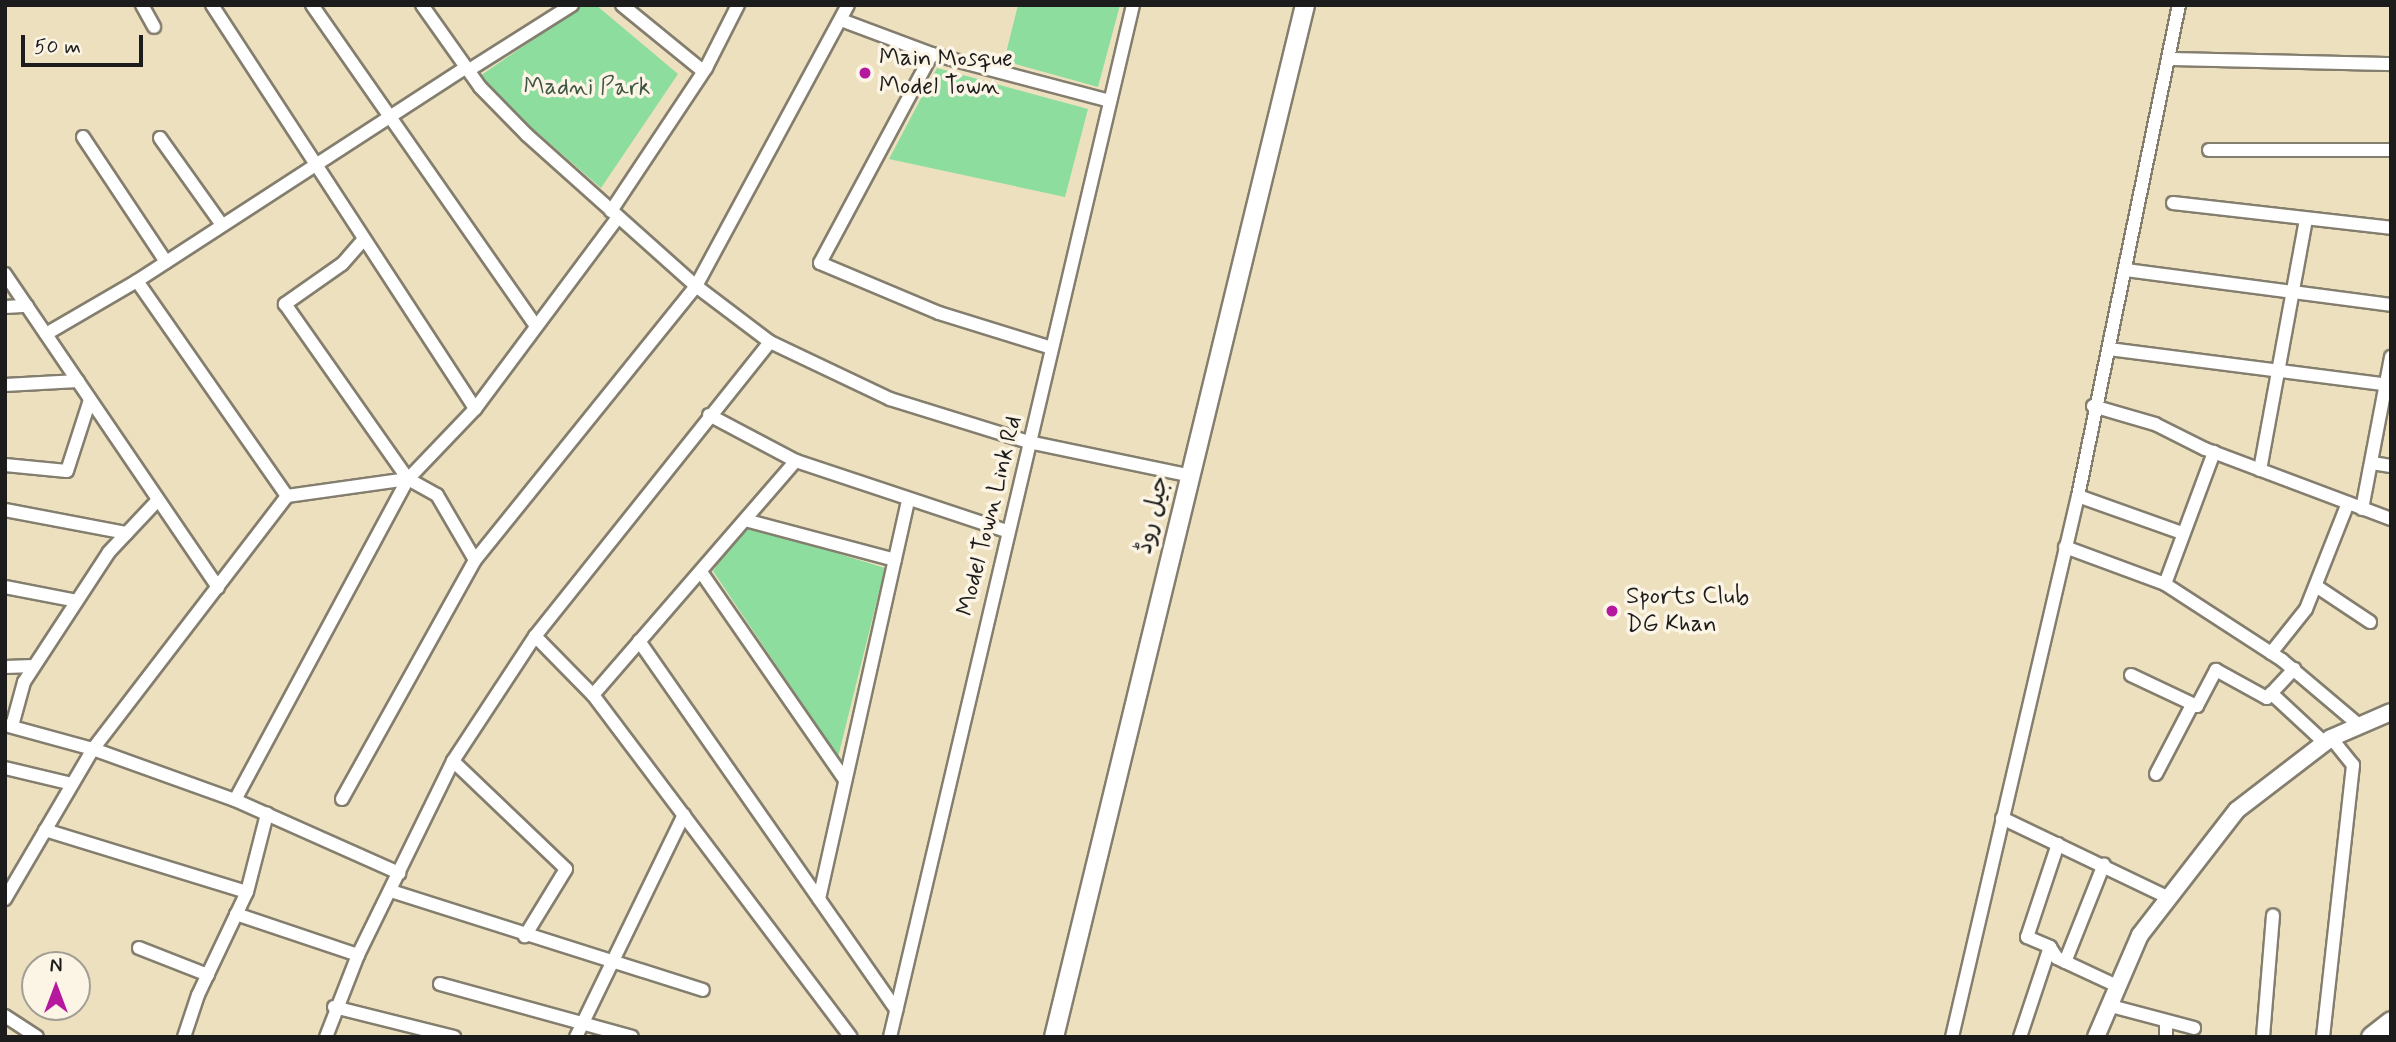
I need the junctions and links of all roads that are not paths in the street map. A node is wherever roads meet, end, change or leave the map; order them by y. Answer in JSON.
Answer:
{"nodes":[{"id":1,"x":142,"y":5,"type":"edge"},
{"id":2,"x":212,"y":5,"type":"edge"},
{"id":3,"x":312,"y":5,"type":"edge"},
{"id":4,"x":422,"y":5,"type":"edge"},
{"id":5,"x":572,"y":5,"type":"edge"},
{"id":6,"x":622,"y":5,"type":"edge"},
{"id":7,"x":738,"y":5,"type":"edge"},
{"id":8,"x":848,"y":5,"type":"edge"},
{"id":9,"x":1133,"y":5,"type":"edge"},
{"id":10,"x":1305,"y":5,"type":"edge"},
{"id":11,"x":2179,"y":5,"type":"edge"},
{"id":12,"x":841,"y":20,"type":"junction"},
{"id":13,"x":154,"y":27,"type":"dead end"},
{"id":14,"x":932,"y":54,"type":"junction"},
{"id":15,"x":2168,"y":59,"type":"junction"},
{"id":16,"x":2391,"y":64,"type":"edge"},
{"id":17,"x":468,"y":68,"type":"junction"},
{"id":18,"x":704,"y":71,"type":"junction"},
{"id":19,"x":1110,"y":101,"type":"junction"},
{"id":20,"x":389,"y":116,"type":"junction"},
{"id":21,"x":83,"y":137,"type":"dead end"},
{"id":22,"x":160,"y":138,"type":"dead end"},
{"id":23,"x":2209,"y":150,"type":"dead end"},
{"id":24,"x":2391,"y":150,"type":"edge"},
{"id":25,"x":316,"y":164,"type":"junction"},
{"id":26,"x":2173,"y":204,"type":"dead end"},
{"id":27,"x":614,"y":214,"type":"junction"},
{"id":28,"x":2306,"y":220,"type":"junction"},
{"id":29,"x":222,"y":225,"type":"junction"},
{"id":30,"x":2391,"y":228,"type":"edge"},
{"id":31,"x":364,"y":239,"type":"junction"},
{"id":32,"x":166,"y":262,"type":"junction"},
{"id":33,"x":2126,"y":270,"type":"junction"},
{"id":34,"x":5,"y":274,"type":"edge"},
{"id":35,"x":137,"y":281,"type":"junction"},
{"id":36,"x":696,"y":286,"type":"junction"},
{"id":37,"x":2294,"y":294,"type":"junction"},
{"id":38,"x":2391,"y":304,"type":"edge"},
{"id":39,"x":27,"y":306,"type":"junction"},
{"id":40,"x":5,"y":307,"type":"edge"},
{"id":41,"x":535,"y":325,"type":"junction"},
{"id":42,"x":46,"y":334,"type":"junction"},
{"id":43,"x":770,"y":342,"type":"junction"},
{"id":44,"x":1052,"y":348,"type":"junction"},
{"id":45,"x":2109,"y":349,"type":"junction"},
{"id":46,"x":2391,"y":356,"type":"edge"},
{"id":47,"x":2279,"y":370,"type":"junction"},
{"id":48,"x":78,"y":381,"type":"junction"},
{"id":49,"x":5,"y":385,"type":"edge"},
{"id":50,"x":2388,"y":385,"type":"edge"},
{"id":51,"x":90,"y":400,"type":"junction"},
{"id":52,"x":2093,"y":406,"type":"junction"},
{"id":53,"x":475,"y":409,"type":"junction"},
{"id":54,"x":709,"y":415,"type":"junction"},
{"id":55,"x":1029,"y":442,"type":"junction"},
{"id":56,"x":2214,"y":452,"type":"junction"},
{"id":57,"x":796,"y":461,"type":"junction"},
{"id":58,"x":2372,"y":463,"type":"junction"},
{"id":59,"x":5,"y":465,"type":"edge"},
{"id":60,"x":2391,"y":466,"type":"edge"},
{"id":61,"x":2260,"y":470,"type":"junction"},
{"id":62,"x":1187,"y":475,"type":"junction"},
{"id":63,"x":408,"y":479,"type":"junction"},
{"id":64,"x":287,"y":496,"type":"junction"},
{"id":65,"x":2078,"y":496,"type":"junction"},
{"id":66,"x":159,"y":500,"type":"junction"},
{"id":67,"x":908,"y":501,"type":"junction"},
{"id":68,"x":2348,"y":503,"type":"junction"},
{"id":69,"x":2362,"y":509,"type":"junction"},
{"id":70,"x":5,"y":510,"type":"edge"},
{"id":71,"x":2391,"y":519,"type":"edge"},
{"id":72,"x":745,"y":520,"type":"junction"},
{"id":73,"x":1006,"y":531,"type":"junction"},
{"id":74,"x":127,"y":533,"type":"junction"},
{"id":75,"x":2182,"y":533,"type":"junction"},
{"id":76,"x":2065,"y":547,"type":"junction"},
{"id":77,"x":475,"y":560,"type":"junction"},
{"id":78,"x":895,"y":560,"type":"junction"},
{"id":79,"x":701,"y":572,"type":"junction"},
{"id":80,"x":2165,"y":584,"type":"junction"},
{"id":81,"x":2316,"y":586,"type":"junction"},
{"id":82,"x":5,"y":587,"type":"edge"},
{"id":83,"x":218,"y":587,"type":"junction"},
{"id":84,"x":76,"y":601,"type":"junction"},
{"id":85,"x":2370,"y":622,"type":"dead end"},
{"id":86,"x":535,"y":636,"type":"junction"},
{"id":87,"x":639,"y":641,"type":"junction"},
{"id":88,"x":2271,"y":653,"type":"junction"},
{"id":89,"x":34,"y":666,"type":"junction"},
{"id":90,"x":5,"y":667,"type":"edge"},
{"id":91,"x":2294,"y":669,"type":"junction"},
{"id":92,"x":2131,"y":675,"type":"dead end"},
{"id":93,"x":2271,"y":693,"type":"junction"},
{"id":94,"x":593,"y":695,"type":"junction"},
{"id":95,"x":2192,"y":705,"type":"junction"},
{"id":96,"x":2391,"y":712,"type":"edge"},
{"id":97,"x":8,"y":725,"type":"edge"},
{"id":98,"x":2360,"y":726,"type":"junction"},
{"id":99,"x":2328,"y":741,"type":"junction"},
{"id":100,"x":93,"y":749,"type":"junction"},
{"id":101,"x":453,"y":761,"type":"junction"},
{"id":102,"x":5,"y":768,"type":"edge"},
{"id":103,"x":2156,"y":774,"type":"dead end"},
{"id":104,"x":845,"y":780,"type":"junction"},
{"id":105,"x":72,"y":784,"type":"junction"},
{"id":106,"x":342,"y":799,"type":"dead end"},
{"id":107,"x":235,"y":800,"type":"junction"},
{"id":108,"x":267,"y":814,"type":"junction"},
{"id":109,"x":684,"y":816,"type":"junction"},
{"id":110,"x":2002,"y":818,"type":"junction"},
{"id":111,"x":45,"y":830,"type":"junction"},
{"id":112,"x":2058,"y":844,"type":"junction"},
{"id":113,"x":2104,"y":864,"type":"junction"},
{"id":114,"x":399,"y":873,"type":"junction"},
{"id":115,"x":10,"y":877,"type":"edge"},
{"id":116,"x":391,"y":891,"type":"junction"},
{"id":117,"x":247,"y":892,"type":"junction"},
{"id":118,"x":2169,"y":898,"type":"junction"},
{"id":119,"x":5,"y":900,"type":"edge"},
{"id":120,"x":819,"y":900,"type":"junction"},
{"id":121,"x":236,"y":914,"type":"junction"},
{"id":122,"x":2273,"y":915,"type":"dead end"},
{"id":123,"x":525,"y":936,"type":"junction"},
{"id":124,"x":2050,"y":947,"type":"junction"},
{"id":125,"x":139,"y":948,"type":"dead end"},
{"id":126,"x":358,"y":955,"type":"junction"},
{"id":127,"x":2065,"y":962,"type":"junction"},
{"id":128,"x":611,"y":964,"type":"junction"},
{"id":129,"x":208,"y":975,"type":"junction"},
{"id":130,"x":440,"y":984,"type":"dead end"},
{"id":131,"x":2117,"y":986,"type":"junction"},
{"id":132,"x":703,"y":990,"type":"dead end"},
{"id":133,"x":2111,"y":1006,"type":"junction"},
{"id":134,"x":334,"y":1007,"type":"junction"},
{"id":135,"x":896,"y":1010,"type":"junction"},
{"id":136,"x":5,"y":1016,"type":"edge"},
{"id":137,"x":2166,"y":1022,"type":"junction"},
{"id":138,"x":2391,"y":1022,"type":"edge"},
{"id":139,"x":581,"y":1024,"type":"junction"},
{"id":140,"x":2194,"y":1028,"type":"dead end"},
{"id":141,"x":37,"y":1037,"type":"edge"},
{"id":142,"x":184,"y":1037,"type":"edge"},
{"id":143,"x":326,"y":1037,"type":"edge"},
{"id":144,"x":454,"y":1037,"type":"edge"},
{"id":145,"x":576,"y":1037,"type":"edge"},
{"id":146,"x":632,"y":1037,"type":"edge"},
{"id":147,"x":852,"y":1037,"type":"edge"},
{"id":148,"x":890,"y":1037,"type":"edge"},
{"id":149,"x":1054,"y":1037,"type":"edge"},
{"id":150,"x":1952,"y":1037,"type":"edge"},
{"id":151,"x":2020,"y":1037,"type":"edge"},
{"id":152,"x":2096,"y":1037,"type":"edge"},
{"id":153,"x":2166,"y":1037,"type":"edge"},
{"id":154,"x":2263,"y":1037,"type":"edge"},
{"id":155,"x":2323,"y":1037,"type":"edge"},
{"id":156,"x":2372,"y":1037,"type":"edge"}],
"edges":[{"from":1,"to":13,"type":"street"},
{"from":2,"to":25,"type":"street"},
{"from":3,"to":20,"type":"street"},
{"from":4,"to":17,"type":"street"},
{"from":5,"to":17,"type":"street"},
{"from":6,"to":18,"type":"street"},
{"from":7,"to":18,"type":"street"},
{"from":8,"to":12,"type":"street"},
{"from":9,"to":19,"type":"street","name":"Model Town Link Rd"},
{"from":10,"to":62,"type":"main road","name":"جیل روڈ"},
{"from":11,"to":15,"type":"street"},
{"from":12,"to":14,"type":"street"},
{"from":12,"to":36,"type":"street"},
{"from":14,"to":19,"type":"street"},
{"from":14,"to":44,"type":"street"},
{"from":15,"to":16,"type":"street"},
{"from":15,"to":33,"type":"street"},
{"from":17,"to":20,"type":"street"},
{"from":17,"to":27,"type":"street"},
{"from":18,"to":27,"type":"street"},
{"from":19,"to":44,"type":"street","name":"Model Town Link Rd"},
{"from":20,"to":25,"type":"street"},
{"from":20,"to":41,"type":"street"},
{"from":21,"to":32,"type":"street"},
{"from":22,"to":29,"type":"street"},
{"from":23,"to":24,"type":"street"},
{"from":25,"to":29,"type":"street"},
{"from":25,"to":31,"type":"street"},
{"from":26,"to":28,"type":"street"},
{"from":27,"to":36,"type":"street"},
{"from":27,"to":41,"type":"street"},
{"from":28,"to":30,"type":"street"},
{"from":28,"to":37,"type":"street"},
{"from":29,"to":32,"type":"street"},
{"from":31,"to":53,"type":"street"},
{"from":31,"to":63,"type":"street"},
{"from":32,"to":35,"type":"street"},
{"from":33,"to":37,"type":"street"},
{"from":33,"to":45,"type":"street"},
{"from":34,"to":39,"type":"street"},
{"from":35,"to":42,"type":"street"},
{"from":35,"to":64,"type":"street"},
{"from":36,"to":43,"type":"street"},
{"from":36,"to":77,"type":"street"},
{"from":37,"to":38,"type":"street"},
{"from":37,"to":47,"type":"street"},
{"from":39,"to":40,"type":"street"},
{"from":39,"to":42,"type":"street"},
{"from":41,"to":53,"type":"street"},
{"from":42,"to":48,"type":"street"},
{"from":43,"to":54,"type":"street"},
{"from":43,"to":55,"type":"street"},
{"from":44,"to":55,"type":"street","name":"Model Town Link Rd"},
{"from":45,"to":47,"type":"street"},
{"from":45,"to":52,"type":"street"},
{"from":46,"to":50,"type":"street"},
{"from":47,"to":50,"type":"street"},
{"from":47,"to":61,"type":"street"},
{"from":48,"to":49,"type":"street"},
{"from":48,"to":51,"type":"street"},
{"from":50,"to":58,"type":"street"},
{"from":51,"to":59,"type":"street"},
{"from":51,"to":66,"type":"street"},
{"from":52,"to":56,"type":"street"},
{"from":52,"to":65,"type":"street"},
{"from":53,"to":63,"type":"street"},
{"from":54,"to":57,"type":"street"},
{"from":54,"to":86,"type":"street"},
{"from":55,"to":62,"type":"street"},
{"from":55,"to":73,"type":"street","name":"Model Town Link Rd"},
{"from":56,"to":61,"type":"street"},
{"from":56,"to":75,"type":"street"},
{"from":57,"to":67,"type":"street"},
{"from":57,"to":72,"type":"street"},
{"from":58,"to":60,"type":"street"},
{"from":58,"to":69,"type":"street"},
{"from":61,"to":68,"type":"street"},
{"from":62,"to":149,"type":"main road","name":"جیل روڈ"},
{"from":63,"to":64,"type":"street"},
{"from":63,"to":77,"type":"street"},
{"from":63,"to":107,"type":"street"},
{"from":64,"to":83,"type":"street"},
{"from":65,"to":75,"type":"street"},
{"from":65,"to":76,"type":"street"},
{"from":66,"to":74,"type":"street"},
{"from":66,"to":83,"type":"street"},
{"from":67,"to":73,"type":"street"},
{"from":67,"to":78,"type":"street"},
{"from":68,"to":69,"type":"street"},
{"from":68,"to":81,"type":"street"},
{"from":69,"to":71,"type":"street"},
{"from":70,"to":74,"type":"street"},
{"from":72,"to":78,"type":"street"},
{"from":72,"to":79,"type":"street"},
{"from":73,"to":135,"type":"street","name":"Model Town Link Rd"},
{"from":74,"to":84,"type":"street"},
{"from":75,"to":80,"type":"street"},
{"from":76,"to":80,"type":"street"},
{"from":76,"to":110,"type":"street"},
{"from":77,"to":106,"type":"street"},
{"from":78,"to":104,"type":"street"},
{"from":79,"to":87,"type":"street"},
{"from":79,"to":104,"type":"street"},
{"from":80,"to":88,"type":"street"},
{"from":81,"to":85,"type":"street"},
{"from":81,"to":88,"type":"street"},
{"from":82,"to":84,"type":"street"},
{"from":83,"to":100,"type":"street"},
{"from":84,"to":89,"type":"street"},
{"from":86,"to":94,"type":"street"},
{"from":86,"to":101,"type":"street"},
{"from":87,"to":94,"type":"street"},
{"from":87,"to":120,"type":"street"},
{"from":88,"to":91,"type":"street"},
{"from":89,"to":90,"type":"street"},
{"from":89,"to":97,"type":"street"},
{"from":91,"to":93,"type":"street"},
{"from":91,"to":98,"type":"street"},
{"from":92,"to":95,"type":"street"},
{"from":93,"to":95,"type":"street"},
{"from":93,"to":99,"type":"street"},
{"from":94,"to":109,"type":"street"},
{"from":95,"to":103,"type":"street"},
{"from":96,"to":98,"type":"street"},
{"from":97,"to":100,"type":"street"},
{"from":98,"to":99,"type":"street"},
{"from":99,"to":118,"type":"street"},
{"from":99,"to":155,"type":"street"},
{"from":100,"to":105,"type":"street"},
{"from":100,"to":107,"type":"street"},
{"from":101,"to":114,"type":"street"},
{"from":101,"to":123,"type":"street"},
{"from":102,"to":105,"type":"street"},
{"from":104,"to":120,"type":"street"},
{"from":105,"to":111,"type":"street"},
{"from":107,"to":108,"type":"street"},
{"from":108,"to":114,"type":"street"},
{"from":108,"to":117,"type":"street"},
{"from":109,"to":128,"type":"street"},
{"from":109,"to":147,"type":"street"},
{"from":110,"to":112,"type":"street"},
{"from":110,"to":150,"type":"street"},
{"from":111,"to":115,"type":"street"},
{"from":111,"to":117,"type":"street"},
{"from":112,"to":113,"type":"street"},
{"from":112,"to":124,"type":"street"},
{"from":113,"to":118,"type":"street"},
{"from":113,"to":127,"type":"street"},
{"from":114,"to":116,"type":"street"},
{"from":115,"to":119,"type":"street"},
{"from":116,"to":123,"type":"street"},
{"from":116,"to":126,"type":"street"},
{"from":117,"to":121,"type":"street"},
{"from":118,"to":131,"type":"street"},
{"from":120,"to":135,"type":"street"},
{"from":121,"to":126,"type":"street"},
{"from":121,"to":129,"type":"street"},
{"from":122,"to":154,"type":"street"},
{"from":123,"to":128,"type":"street"},
{"from":124,"to":127,"type":"street"},
{"from":124,"to":151,"type":"street"},
{"from":125,"to":129,"type":"street"},
{"from":126,"to":134,"type":"street"},
{"from":127,"to":131,"type":"street"},
{"from":128,"to":132,"type":"street"},
{"from":128,"to":139,"type":"street"},
{"from":129,"to":142,"type":"street"},
{"from":130,"to":139,"type":"street"},
{"from":131,"to":133,"type":"street"},
{"from":133,"to":137,"type":"street"},
{"from":133,"to":152,"type":"street"},
{"from":134,"to":143,"type":"street"},
{"from":134,"to":144,"type":"street"},
{"from":135,"to":148,"type":"street","name":"Model Town Link Rd"},
{"from":136,"to":141,"type":"street"},
{"from":137,"to":140,"type":"street"},
{"from":137,"to":153,"type":"street"},
{"from":138,"to":156,"type":"highway"},
{"from":139,"to":145,"type":"street"},
{"from":139,"to":146,"type":"street"}]}
